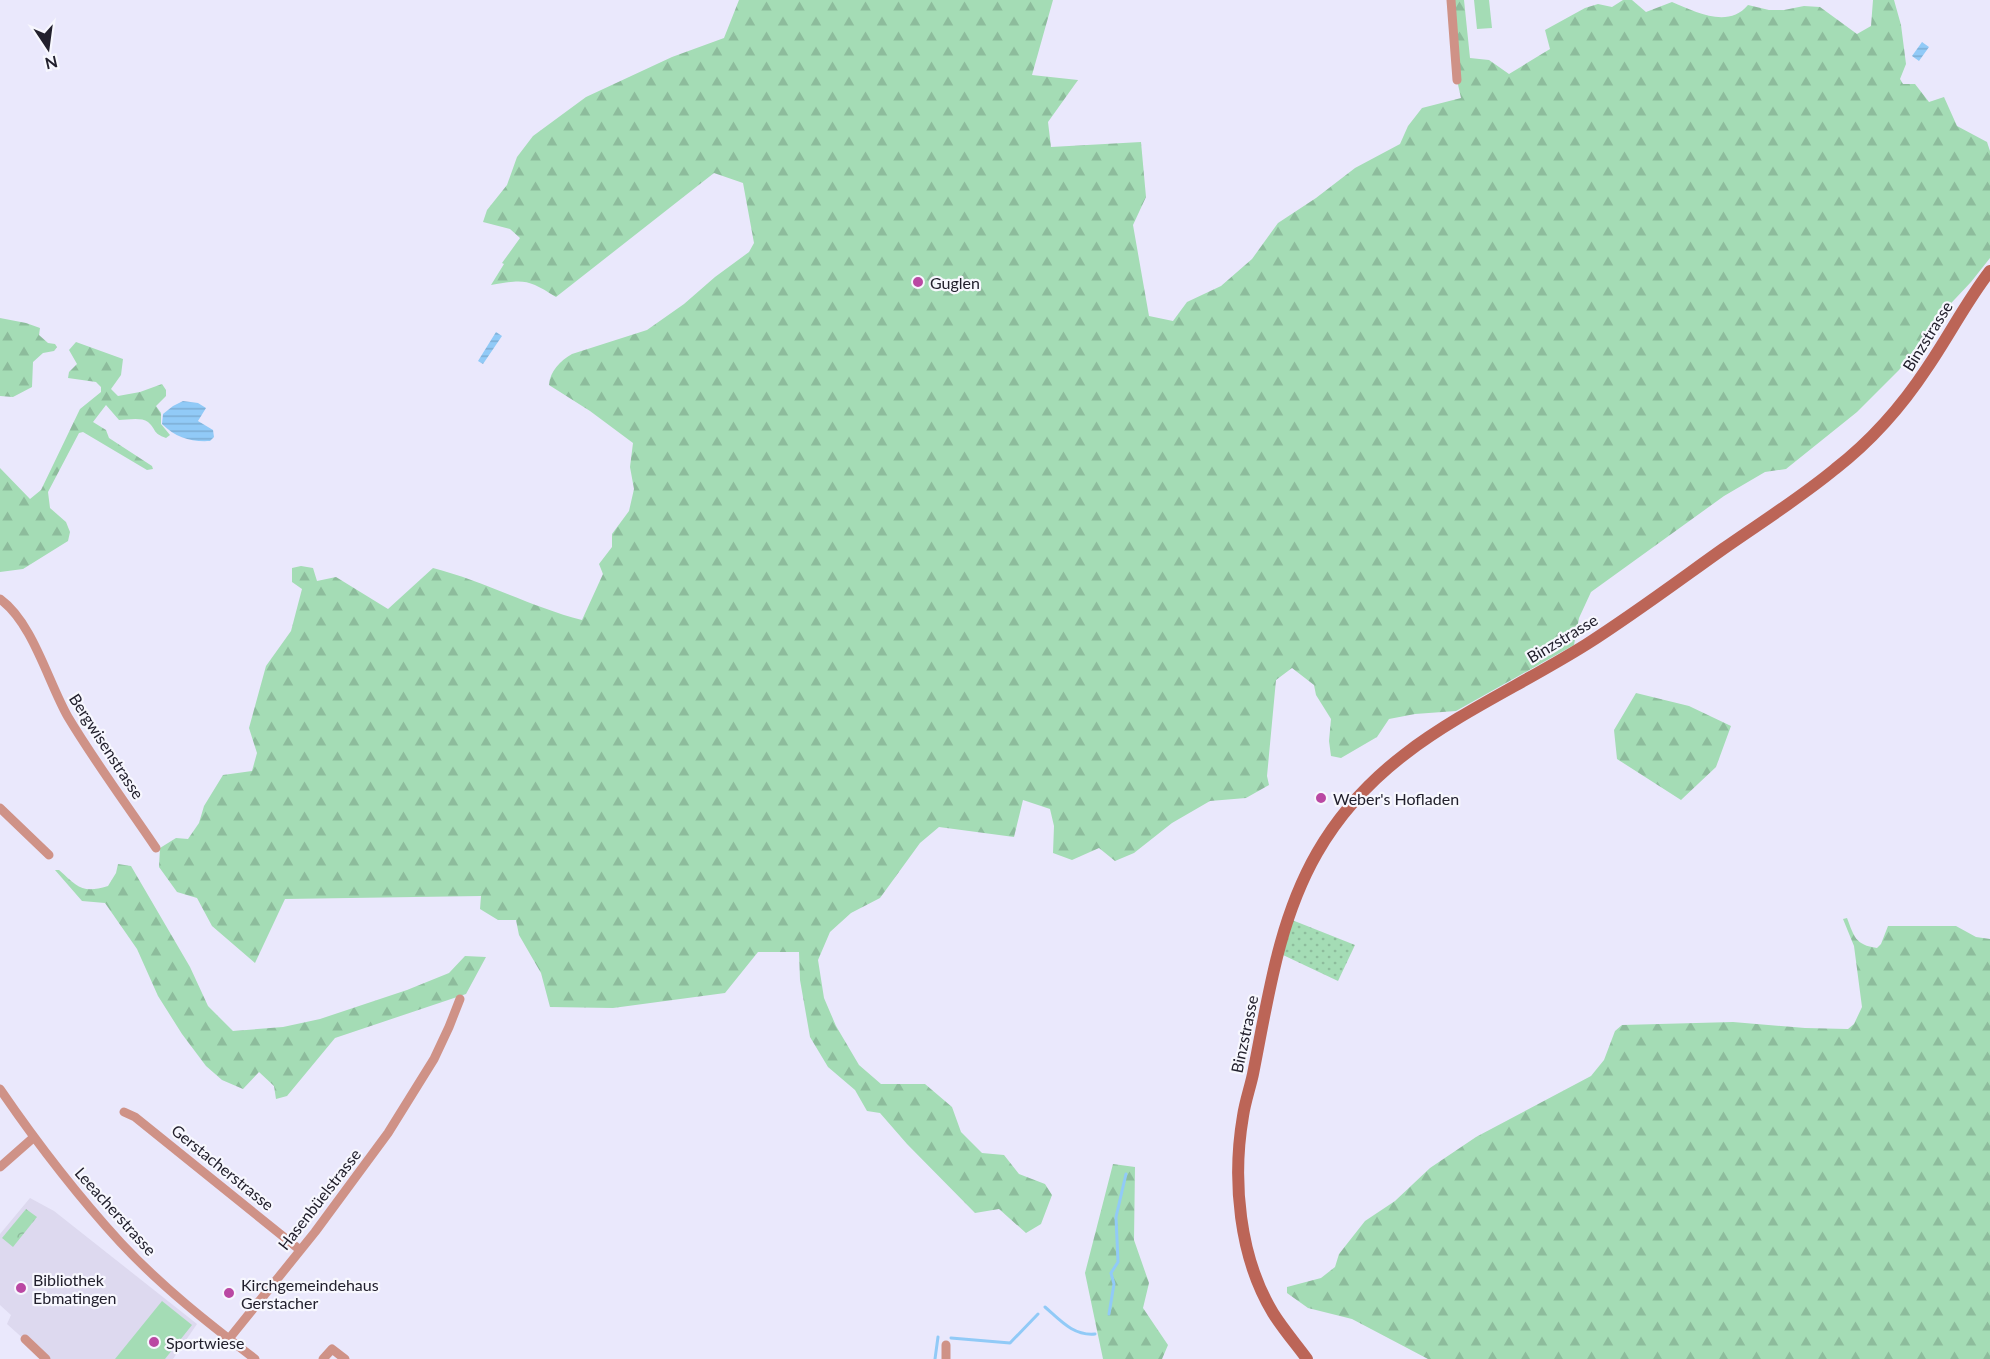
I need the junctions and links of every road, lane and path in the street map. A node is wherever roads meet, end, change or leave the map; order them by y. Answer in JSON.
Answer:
{"nodes":[{"id":1,"x":1451,"y":0,"type":"edge"},
{"id":2,"x":1457,"y":80,"type":"dead end"},
{"id":3,"x":1990,"y":271,"type":"edge"},
{"id":4,"x":0,"y":599,"type":"edge"},
{"id":5,"x":0,"y":808,"type":"edge"},
{"id":6,"x":156,"y":848,"type":"dead end"},
{"id":7,"x":49,"y":855,"type":"dead end"},
{"id":8,"x":460,"y":999,"type":"dead end"},
{"id":9,"x":0,"y":1089,"type":"edge"},
{"id":10,"x":124,"y":1112,"type":"dead end"},
{"id":11,"x":33,"y":1138,"type":"junction"},
{"id":12,"x":0,"y":1167,"type":"edge"},
{"id":13,"x":300,"y":1250,"type":"junction"},
{"id":14,"x":25,"y":1339,"type":"dead end"},
{"id":15,"x":228,"y":1340,"type":"junction"},
{"id":16,"x":946,"y":1345,"type":"dead end"},
{"id":17,"x":46,"y":1359,"type":"edge"},
{"id":18,"x":255,"y":1359,"type":"edge"},
{"id":19,"x":323,"y":1359,"type":"edge"},
{"id":20,"x":345,"y":1359,"type":"edge"},
{"id":21,"x":946,"y":1359,"type":"edge"},
{"id":22,"x":1307,"y":1359,"type":"edge"}],
"edges":[{"from":1,"to":2,"type":"street"},
{"from":3,"to":22,"type":"main road","name":"Binzstrasse"},
{"from":4,"to":6,"type":"street","name":"Bergwisenstrasse"},
{"from":5,"to":7,"type":"street"},
{"from":8,"to":13,"type":"street","name":"Hasenbüelstrasse"},
{"from":9,"to":11,"type":"street","name":"Leeacherstrasse"},
{"from":10,"to":13,"type":"street","name":"Gerstacherstrasse"},
{"from":11,"to":12,"type":"street"},
{"from":11,"to":15,"type":"street","name":"Leeacherstrasse"},
{"from":13,"to":15,"type":"street","name":"Hasenbüelstrasse"},
{"from":14,"to":17,"type":"street"},
{"from":15,"to":18,"type":"street","name":"Leeacherstrasse"},
{"from":16,"to":21,"type":"street"},
{"from":19,"to":20,"type":"street"}]}
